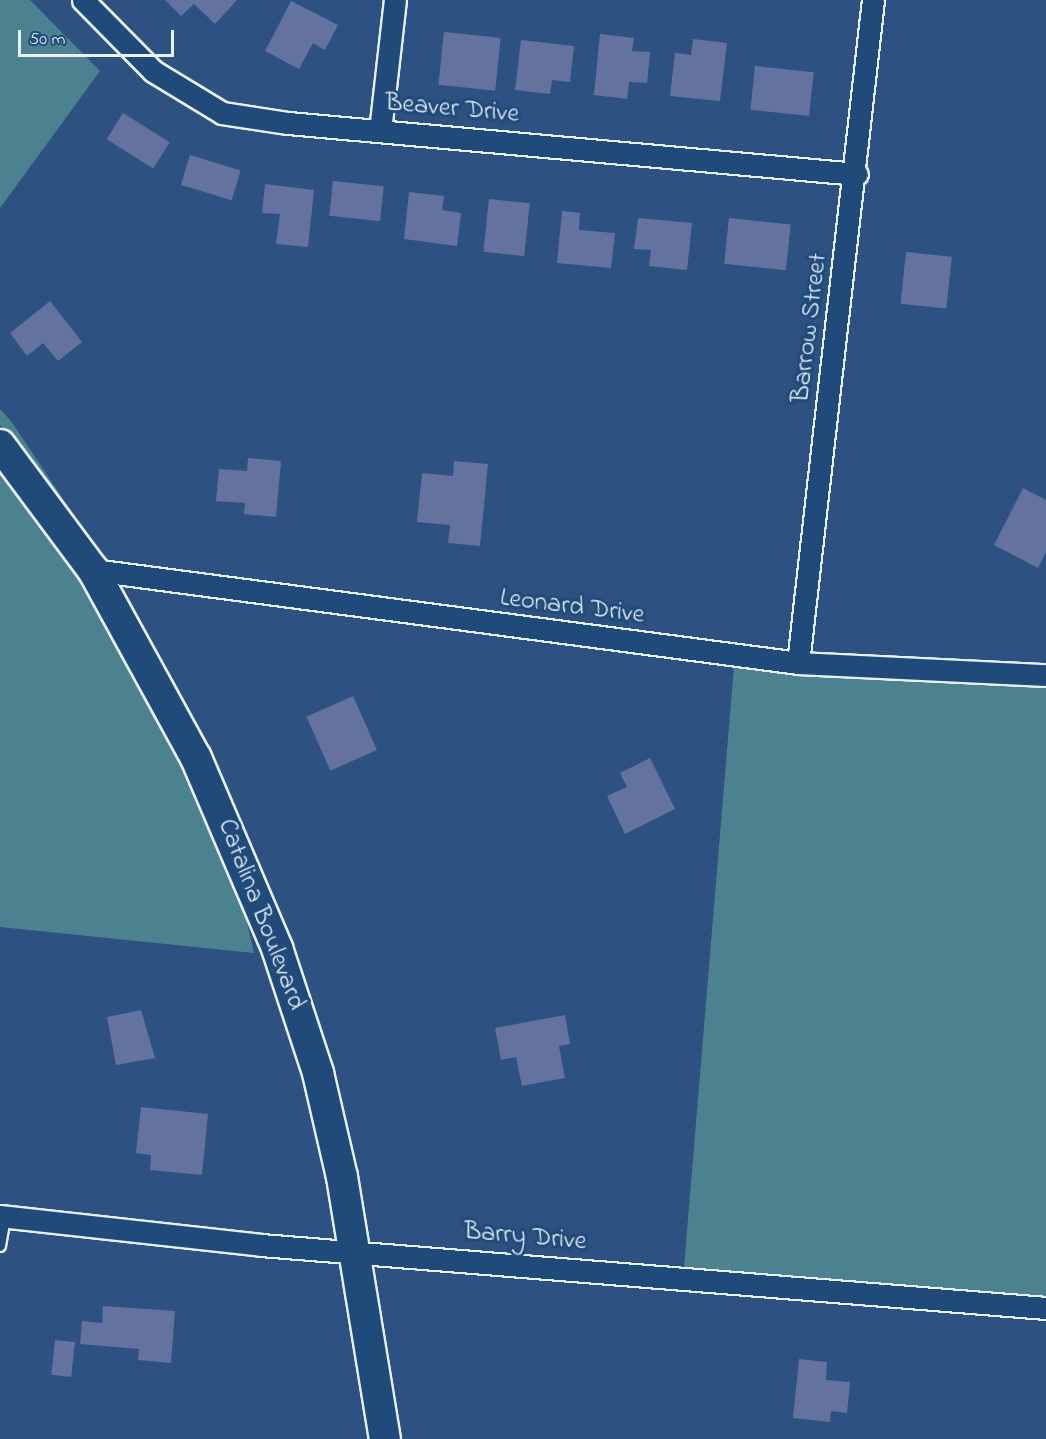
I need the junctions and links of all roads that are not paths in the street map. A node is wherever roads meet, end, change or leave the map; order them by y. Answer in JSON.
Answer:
{"nodes":[{"id":1,"x":83,"y":0,"type":"edge"},
{"id":2,"x":395,"y":0,"type":"edge"},
{"id":3,"x":873,"y":0,"type":"edge"},
{"id":4,"x":380,"y":130,"type":"junction"},
{"id":5,"x":857,"y":174,"type":"junction"},
{"id":6,"x":0,"y":445,"type":"edge"},
{"id":7,"x":93,"y":570,"type":"junction"},
{"id":8,"x":798,"y":663,"type":"junction"},
{"id":9,"x":1046,"y":675,"type":"edge"},
{"id":10,"x":2,"y":1217,"type":"edge"},
{"id":11,"x":0,"y":1245,"type":"edge"},
{"id":12,"x":354,"y":1251,"type":"junction"},
{"id":13,"x":1046,"y":1308,"type":"edge"},
{"id":14,"x":385,"y":1439,"type":"edge"}],
"edges":[{"from":1,"to":4,"type":"street","name":"Beaver Drive"},
{"from":2,"to":4,"type":"street"},
{"from":3,"to":5,"type":"street","name":"Barrow Street"},
{"from":4,"to":5,"type":"street","name":"Beaver Drive"},
{"from":5,"to":8,"type":"street","name":"Barrow Street"},
{"from":6,"to":7,"type":"street","name":"Catalina Boulevard"},
{"from":7,"to":8,"type":"street","name":"Leonard Drive"},
{"from":7,"to":12,"type":"street","name":"Catalina Boulevard"},
{"from":8,"to":9,"type":"street","name":"Leonard Drive"},
{"from":10,"to":11,"type":"lane"},
{"from":10,"to":12,"type":"street","name":"Barry Drive"},
{"from":12,"to":13,"type":"street","name":"Barry Drive"},
{"from":12,"to":14,"type":"street","name":"Catalina Boulevard"}]}
